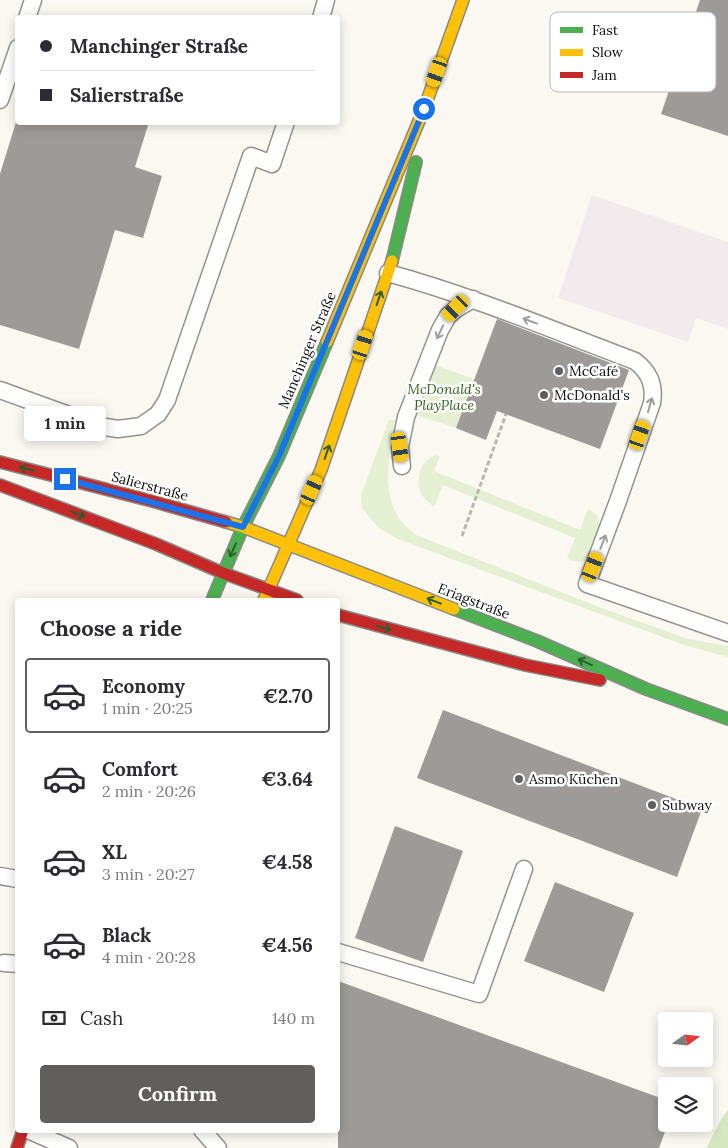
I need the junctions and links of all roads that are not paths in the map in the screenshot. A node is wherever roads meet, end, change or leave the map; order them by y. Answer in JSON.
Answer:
{"nodes":[{"id":1,"x":33,"y":0,"type":"edge"},
{"id":2,"x":326,"y":0,"type":"edge"},
{"id":3,"x":463,"y":0,"type":"edge"},
{"id":4,"x":29,"y":15,"type":"edge"},
{"id":5,"x":321,"y":15,"type":"edge"},
{"id":6,"x":15,"y":57,"type":"edge"},
{"id":7,"x":0,"y":100,"type":"edge"},
{"id":8,"x":424,"y":109,"type":"junction"},
{"id":9,"x":285,"y":125,"type":"edge"},
{"id":10,"x":388,"y":273,"type":"junction"},
{"id":11,"x":473,"y":299,"type":"junction"},
{"id":12,"x":0,"y":390,"type":"edge"},
{"id":13,"x":0,"y":462,"type":"edge"},
{"id":14,"x":402,"y":466,"type":"dead end"},
{"id":15,"x":0,"y":485,"type":"edge"},
{"id":16,"x":243,"y":527,"type":"junction"},
{"id":17,"x":289,"y":545,"type":"junction"},
{"id":18,"x":223,"y":573,"type":"junction"},
{"id":19,"x":267,"y":595,"type":"edge"},
{"id":20,"x":213,"y":598,"type":"edge"},
{"id":21,"x":285,"y":598,"type":"edge"},
{"id":22,"x":340,"y":616,"type":"edge"},
{"id":23,"x":728,"y":633,"type":"edge"},
{"id":24,"x":646,"y":689,"type":"junction"},
{"id":25,"x":728,"y":719,"type":"edge"},
{"id":26,"x":524,"y":869,"type":"dead end"},
{"id":27,"x":0,"y":876,"type":"edge"},
{"id":28,"x":15,"y":878,"type":"edge"},
{"id":29,"x":340,"y":953,"type":"edge"},
{"id":30,"x":22,"y":1133,"type":"edge"},
{"id":31,"x":35,"y":1133,"type":"edge"},
{"id":32,"x":205,"y":1133,"type":"edge"},
{"id":33,"x":17,"y":1148,"type":"edge"},
{"id":34,"x":69,"y":1148,"type":"edge"},
{"id":35,"x":218,"y":1148,"type":"edge"}],
"edges":[{"from":1,"to":4,"type":"lane"},
{"from":2,"to":5,"type":"lane"},
{"from":3,"to":8,"type":"main road","name":"Manchinger Straße"},
{"from":6,"to":7,"type":"lane"},
{"from":8,"to":10,"type":"main road","name":"Manchinger Straße"},
{"from":8,"to":16,"type":"main road","name":"Manchinger Straße"},
{"from":9,"to":12,"type":"lane"},
{"from":10,"to":11,"type":"lane"},
{"from":17,"to":10,"type":"main road","name":"Manchinger Straße","one_way":true},
{"from":11,"to":14,"type":"lane","one_way":true},
{"from":23,"to":11,"type":"lane","one_way":true},
{"from":16,"to":13,"type":"main road","name":"Salierstraße","one_way":true},
{"from":15,"to":18,"type":"main road","one_way":true},
{"from":16,"to":17,"type":"main road","name":"Salierstraße"},
{"from":16,"to":18,"type":"main road","name":"Manchinger Straße","one_way":true},
{"from":17,"to":19,"type":"main road","name":"Manchinger Straße"},
{"from":24,"to":17,"type":"main road","name":"Eriagstraße","one_way":true},
{"from":18,"to":19,"type":"main road"},
{"from":18,"to":20,"type":"main road","name":"Manchinger Straße"},
{"from":19,"to":21,"type":"main road"},
{"from":22,"to":24,"type":"main road","name":"Eriagstraße","one_way":true},
{"from":24,"to":25,"type":"main road","name":"Eriagstraße"},
{"from":26,"to":29,"type":"lane"},
{"from":27,"to":28,"type":"lane"},
{"from":30,"to":33,"type":"main road"},
{"from":31,"to":34,"type":"lane"},
{"from":32,"to":35,"type":"lane"}]}
